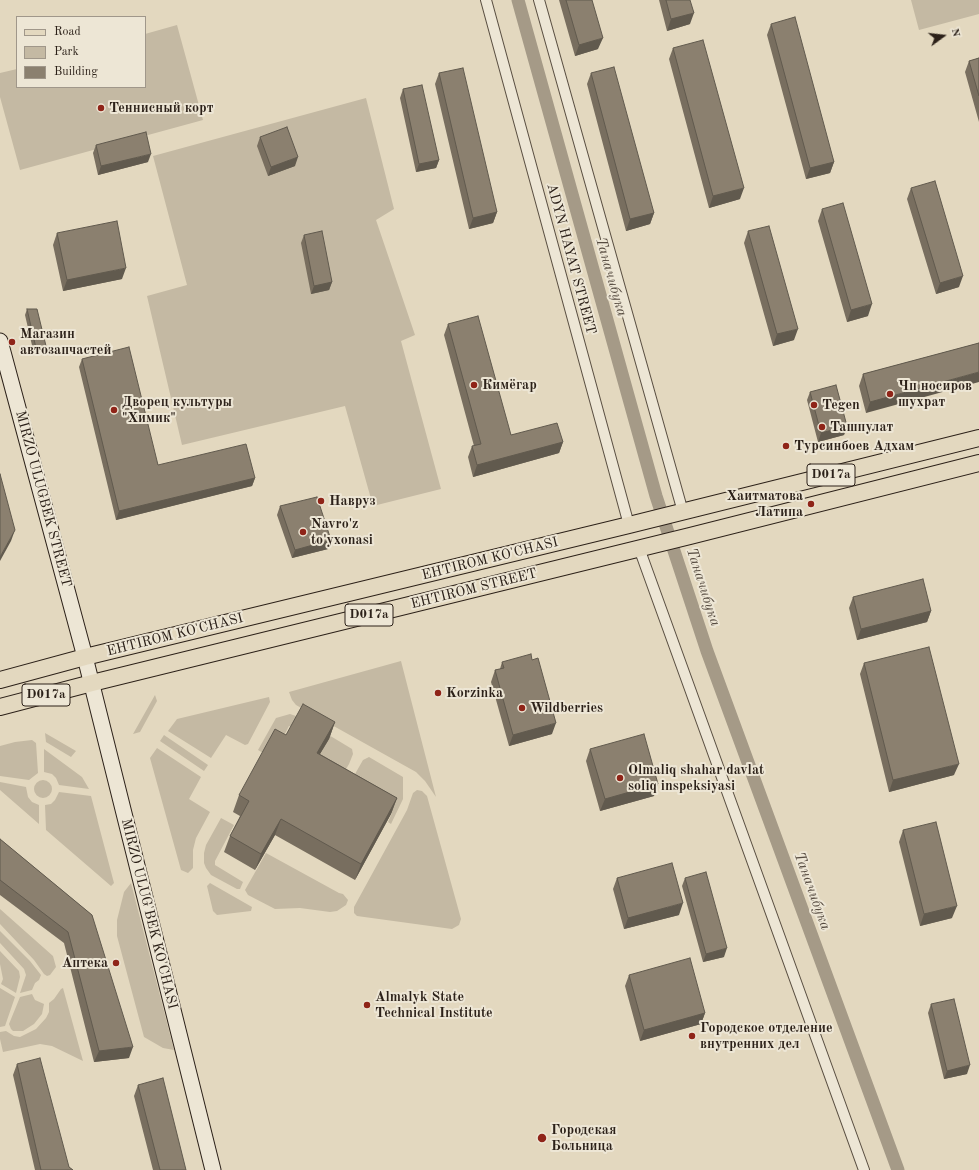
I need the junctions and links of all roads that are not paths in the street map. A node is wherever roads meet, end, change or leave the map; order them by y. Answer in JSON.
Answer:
{"nodes":[{"id":1,"x":486,"y":0,"type":"edge"},
{"id":2,"x":539,"y":0,"type":"edge"},
{"id":3,"x":0,"y":341,"type":"edge"},
{"id":4,"x":979,"y":438,"type":"edge"},
{"id":5,"x":979,"y":463,"type":"edge"},
{"id":6,"x":683,"y":512,"type":"junction"},
{"id":7,"x":629,"y":525,"type":"junction"},
{"id":8,"x":643,"y":548,"type":"junction"},
{"id":9,"x":85,"y":657,"type":"junction"},
{"id":10,"x":0,"y":680,"type":"edge"},
{"id":11,"x":92,"y":683,"type":"junction"},
{"id":12,"x":0,"y":707,"type":"edge"},
{"id":13,"x":212,"y":1170,"type":"edge"},
{"id":14,"x":864,"y":1170,"type":"edge"}],
"edges":[{"from":1,"to":7,"type":"street","name":"ADYN HAYAT STREET"},
{"from":2,"to":6,"type":"street"},
{"from":3,"to":9,"type":"main road","name":"MIRZO ULUGBEK STREET"},
{"from":4,"to":6,"type":"main road","name":"EHTIROM KO'CHASI","number":"D017a"},
{"from":5,"to":8,"type":"main road","number":"D017a"},
{"from":6,"to":7,"type":"main road","name":"EHTIROM KO'CHASI","number":"D017a"},
{"from":7,"to":9,"type":"main road","name":"EHTIROM KO'CHASI","number":"D017a"},
{"from":8,"to":11,"type":"main road","name":"EHTIROM STREET","number":"D017a"},
{"from":8,"to":14,"type":"street"},
{"from":9,"to":10,"type":"main road","name":"EHTIROM KO'CHASI","number":"D017a"},
{"from":9,"to":11,"type":"main road","name":"MIRZO ULUG'BEK KO'CHASI"},
{"from":11,"to":12,"type":"main road","number":"D017a"},
{"from":11,"to":13,"type":"main road","name":"MIRZO ULUG'BEK KO'CHASI"}]}
